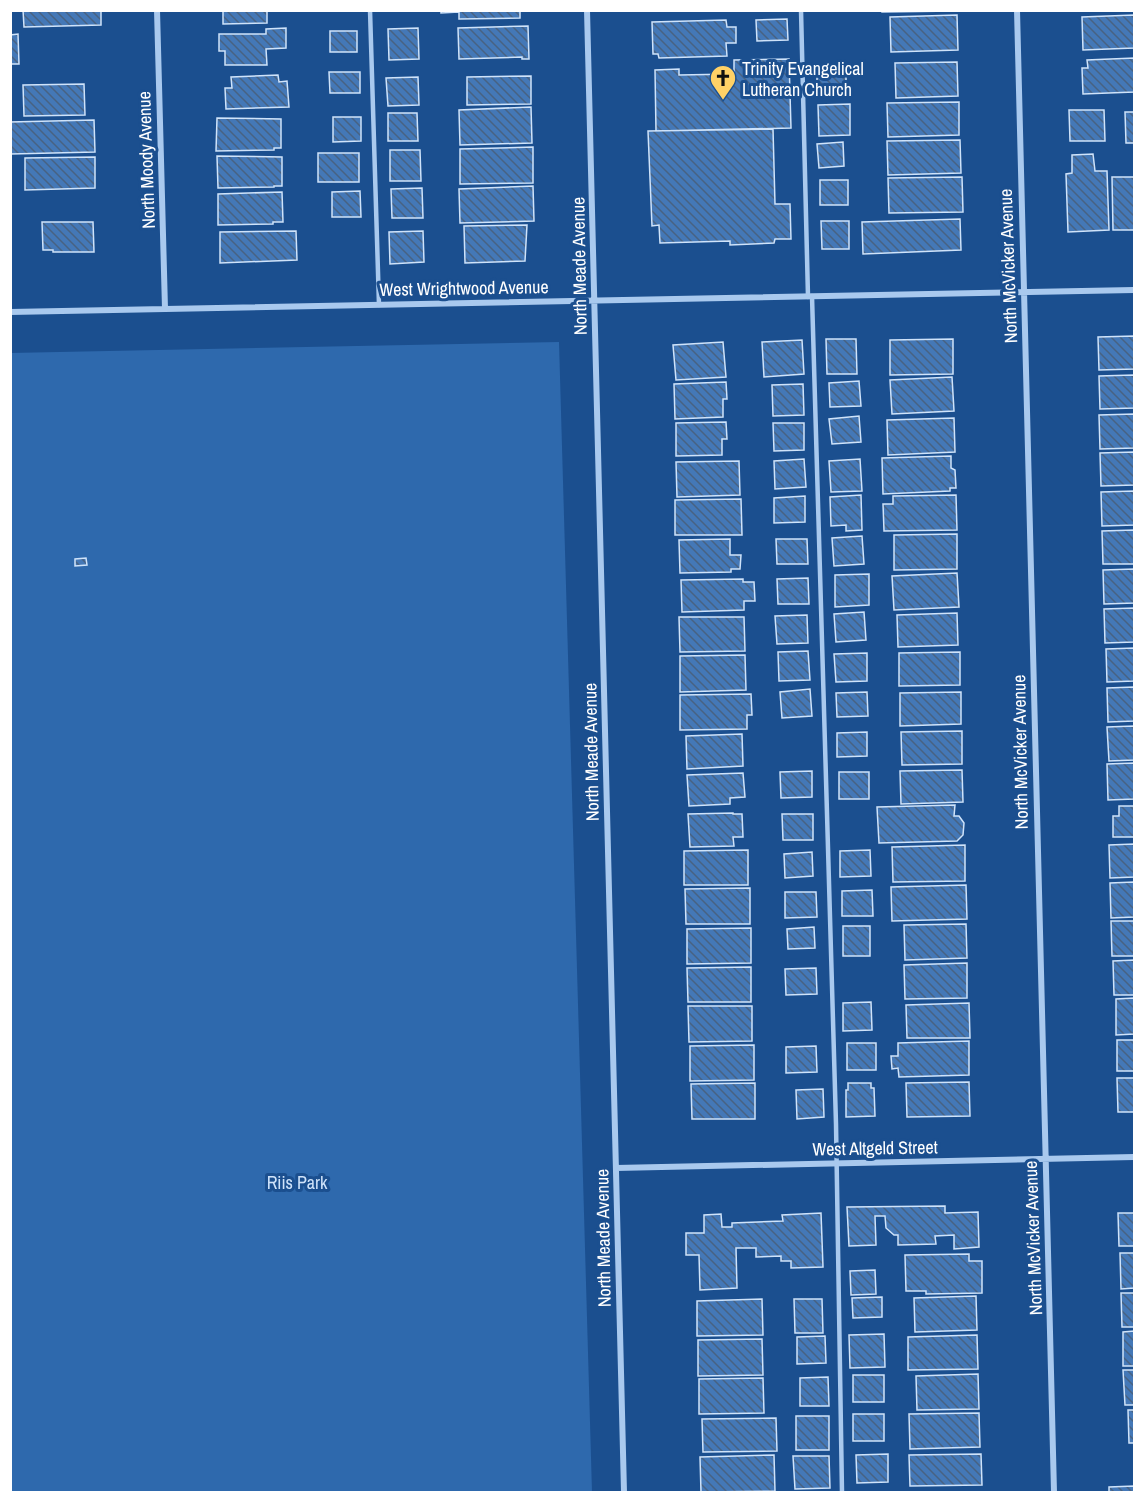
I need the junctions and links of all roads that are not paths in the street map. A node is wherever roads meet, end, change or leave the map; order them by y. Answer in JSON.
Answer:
{"nodes":[{"id":1,"x":157,"y":10,"type":"edge"},
{"id":2,"x":370,"y":10,"type":"edge"},
{"id":3,"x":587,"y":10,"type":"edge"},
{"id":4,"x":801,"y":10,"type":"edge"},
{"id":5,"x":1017,"y":10,"type":"edge"},
{"id":6,"x":1134,"y":290,"type":"edge"},
{"id":7,"x":1024,"y":292,"type":"junction"},
{"id":8,"x":810,"y":297,"type":"junction"},
{"id":9,"x":594,"y":301,"type":"junction"},
{"id":10,"x":379,"y":305,"type":"junction"},
{"id":11,"x":165,"y":309,"type":"junction"},
{"id":12,"x":10,"y":312,"type":"edge"},
{"id":13,"x":1134,"y":1157,"type":"edge"},
{"id":14,"x":1046,"y":1159,"type":"junction"},
{"id":15,"x":836,"y":1164,"type":"junction"},
{"id":16,"x":616,"y":1168,"type":"junction"},
{"id":17,"x":624,"y":1492,"type":"edge"},
{"id":18,"x":842,"y":1492,"type":"edge"},
{"id":19,"x":1054,"y":1492,"type":"edge"}],
"edges":[{"from":1,"to":11,"type":"street","name":"North Moody Avenue"},
{"from":2,"to":10,"type":"lane"},
{"from":3,"to":9,"type":"street","name":"North Meade Avenue"},
{"from":4,"to":8,"type":"lane"},
{"from":5,"to":7,"type":"street","name":"North McVicker Avenue"},
{"from":6,"to":7,"type":"street","name":"West Wrightwood Avenue"},
{"from":7,"to":8,"type":"street","name":"West Wrightwood Avenue"},
{"from":7,"to":14,"type":"street","name":"North McVicker Avenue"},
{"from":8,"to":9,"type":"street","name":"West Wrightwood Avenue"},
{"from":8,"to":15,"type":"lane"},
{"from":9,"to":10,"type":"street","name":"West Wrightwood Avenue"},
{"from":9,"to":16,"type":"street","name":"North Meade Avenue"},
{"from":10,"to":11,"type":"street","name":"West Wrightwood Avenue"},
{"from":11,"to":12,"type":"street","name":"West Wrightwood Avenue"},
{"from":13,"to":14,"type":"street","name":"West Altgeld Street"},
{"from":14,"to":15,"type":"street","name":"West Altgeld Street"},
{"from":14,"to":19,"type":"street","name":"North McVicker Avenue"},
{"from":15,"to":16,"type":"street","name":"West Altgeld Street"},
{"from":15,"to":18,"type":"lane"},
{"from":16,"to":17,"type":"street","name":"North Meade Avenue"}]}
